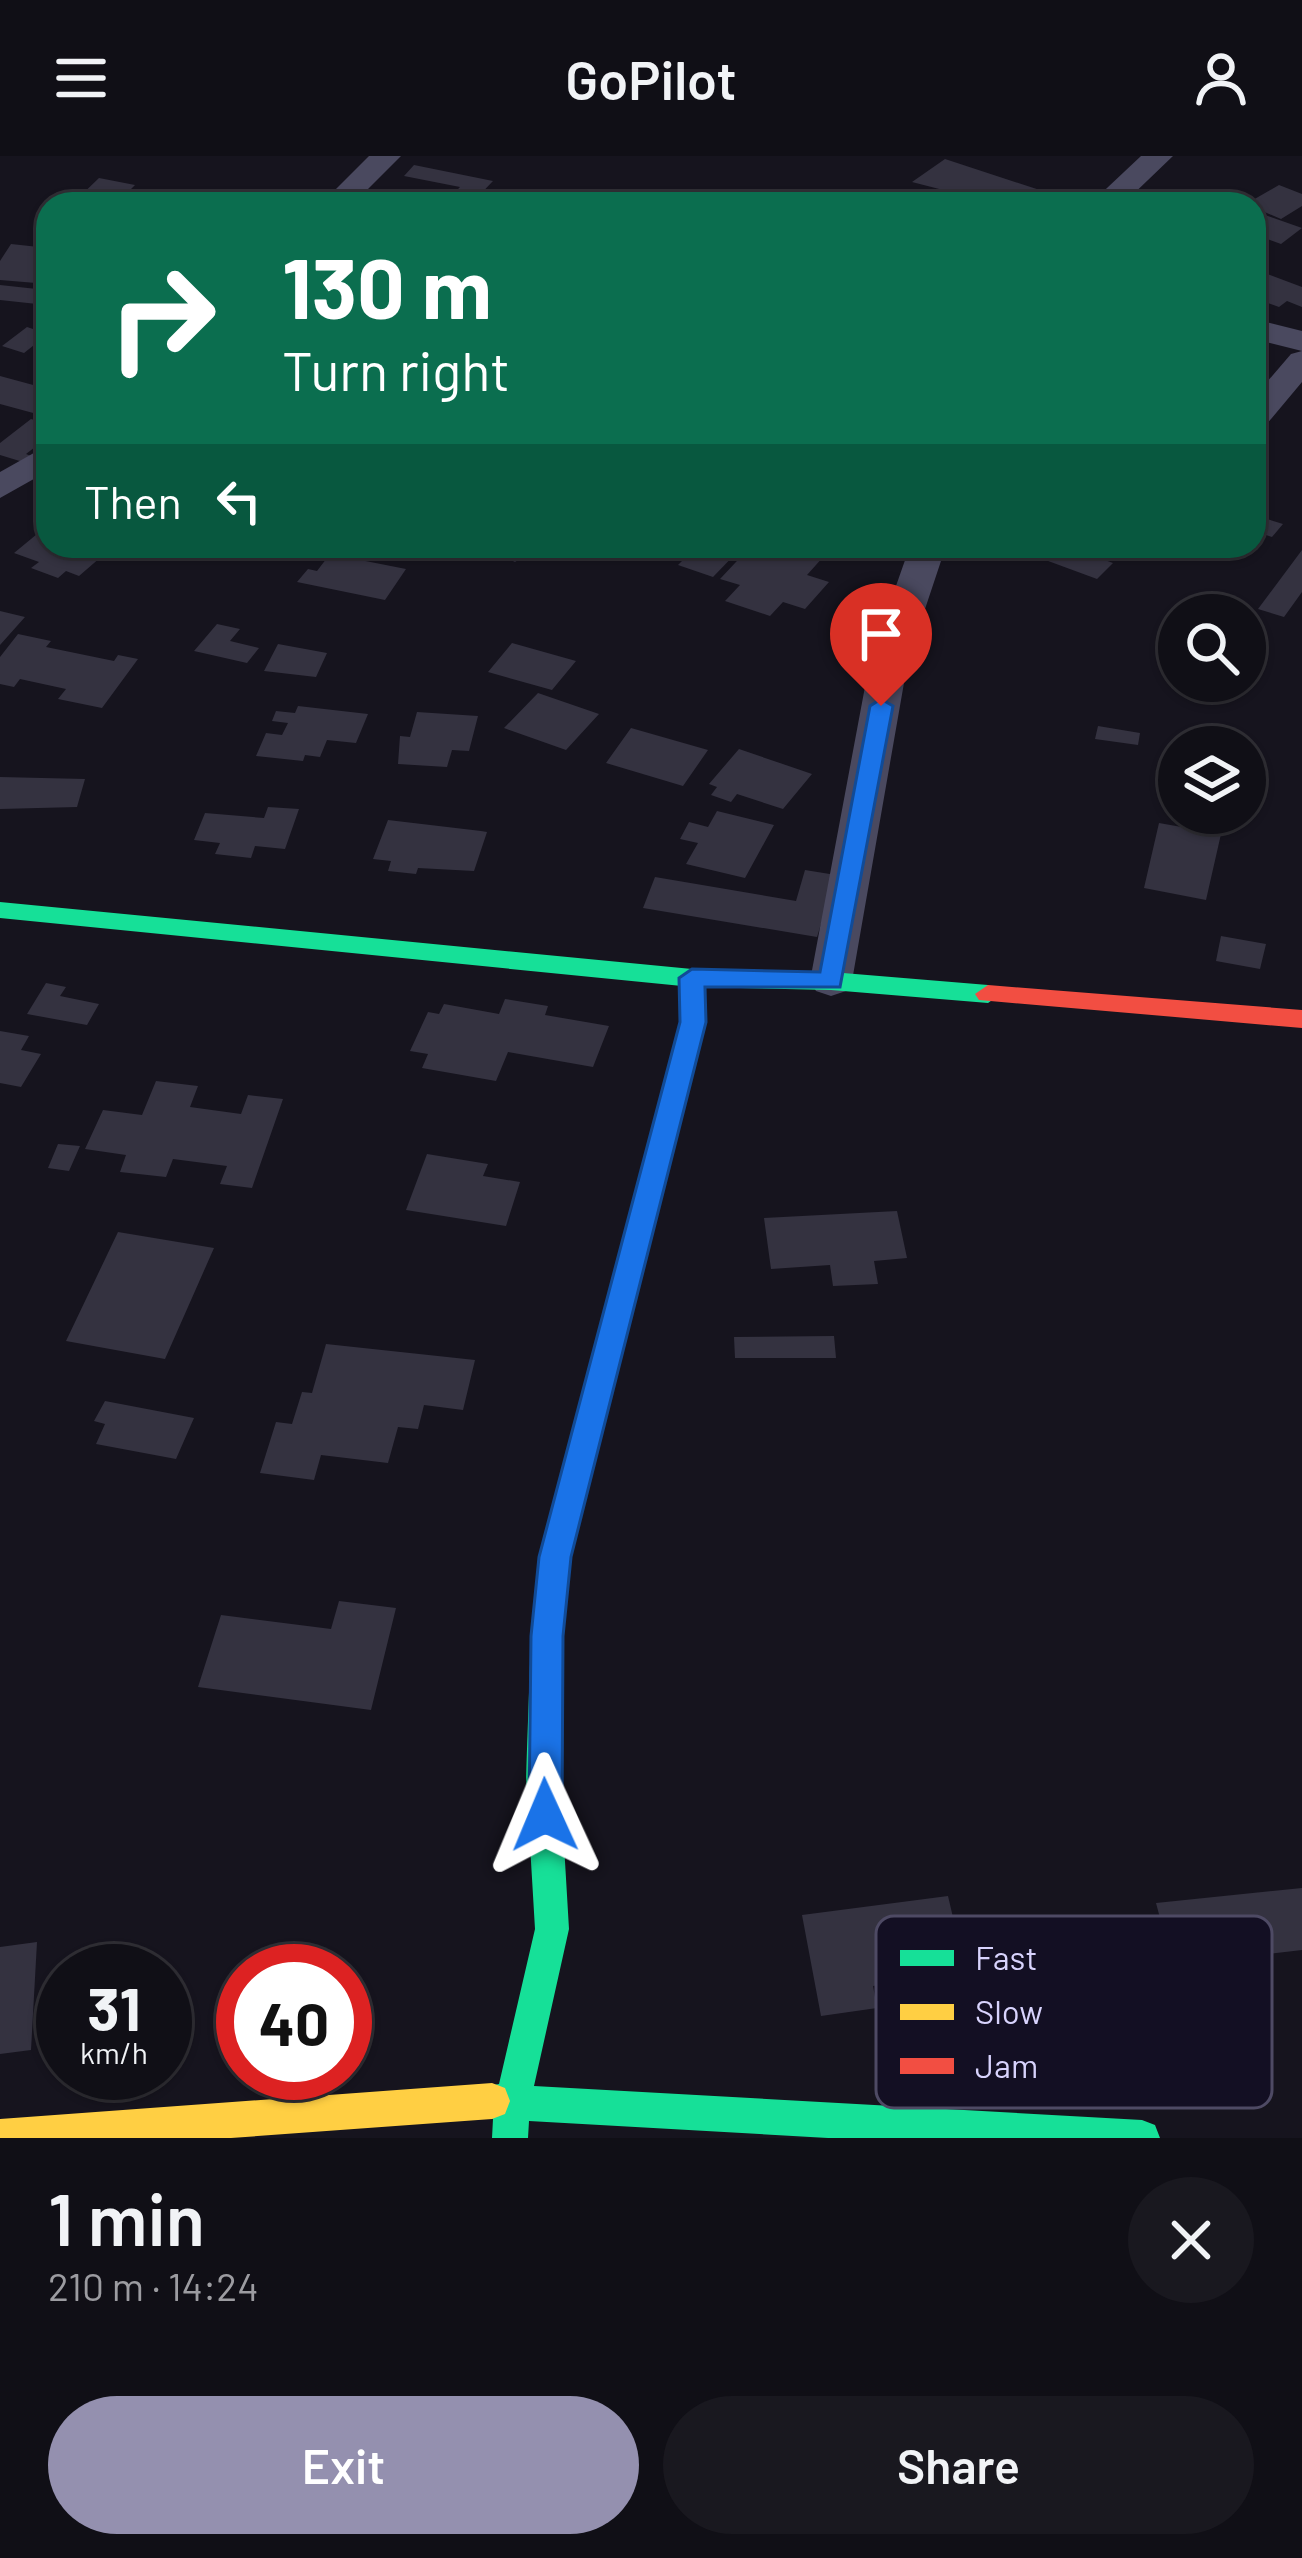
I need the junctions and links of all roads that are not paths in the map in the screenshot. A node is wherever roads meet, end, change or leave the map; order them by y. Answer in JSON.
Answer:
{"nodes":[{"id":1,"x":386,"y":156,"type":"edge"},
{"id":2,"x":1158,"y":156,"type":"edge"},
{"id":3,"x":348,"y":192,"type":"edge"},
{"id":4,"x":1118,"y":192,"type":"edge"},
{"id":5,"x":1266,"y":332,"type":"edge"},
{"id":6,"x":1302,"y":341,"type":"edge"},
{"id":7,"x":1302,"y":361,"type":"edge"},
{"id":8,"x":1266,"y":404,"type":"edge"},
{"id":9,"x":36,"y":463,"type":"edge"},
{"id":10,"x":0,"y":488,"type":"edge"},
{"id":11,"x":924,"y":558,"type":"edge"},
{"id":12,"x":0,"y":910,"type":"edge"},
{"id":13,"x":692,"y":978,"type":"junction"},
{"id":14,"x":831,"y":981,"type":"junction"},
{"id":15,"x":1302,"y":1019,"type":"edge"},
{"id":16,"x":513,"y":2099,"type":"junction"},
{"id":17,"x":0,"y":2137,"type":"edge"},
{"id":18,"x":510,"y":2138,"type":"edge"},
{"id":19,"x":1142,"y":2138,"type":"edge"}],
"edges":[{"from":1,"to":3,"type":"street"},
{"from":2,"to":4,"type":"street"},
{"from":5,"to":6,"type":"street"},
{"from":7,"to":8,"type":"street"},
{"from":9,"to":10,"type":"street"},
{"from":11,"to":14,"type":"street"},
{"from":12,"to":13,"type":"street"},
{"from":13,"to":14,"type":"street"},
{"from":13,"to":16,"type":"street"},
{"from":14,"to":15,"type":"street"},
{"from":16,"to":17,"type":"street"},
{"from":16,"to":18,"type":"street"},
{"from":16,"to":19,"type":"street"}]}
